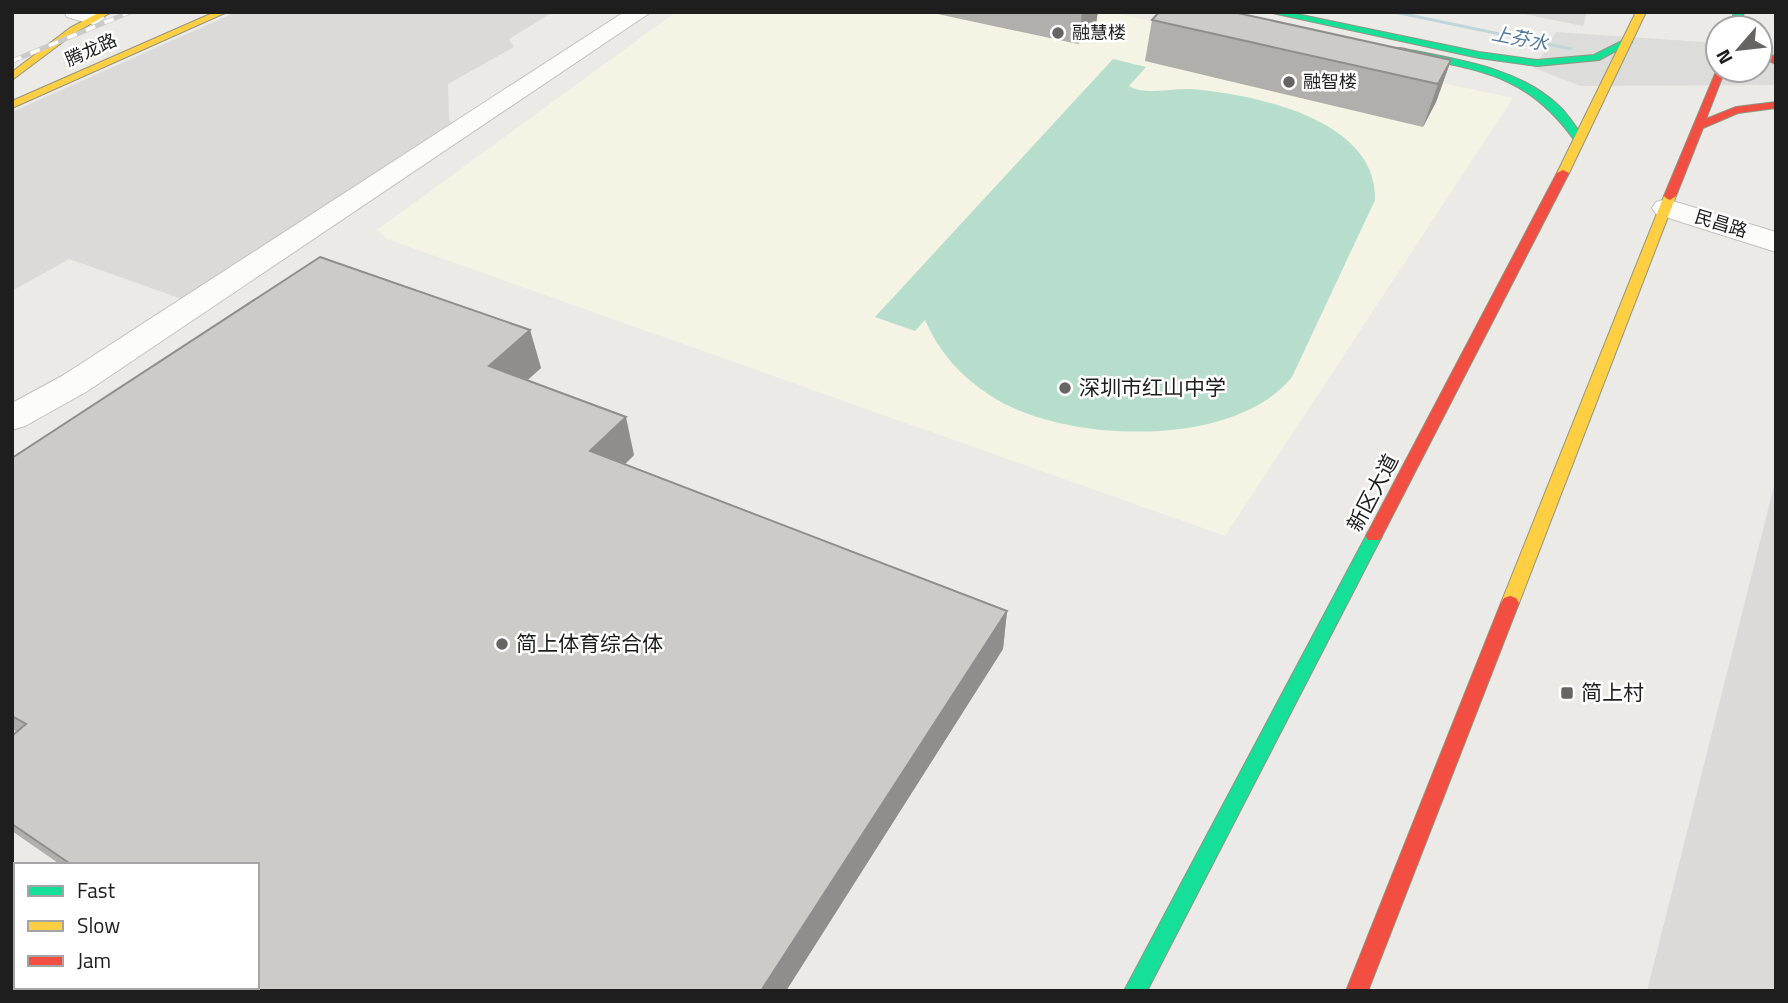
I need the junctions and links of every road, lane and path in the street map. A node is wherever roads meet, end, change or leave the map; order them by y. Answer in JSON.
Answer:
{"nodes":[{"id":1,"x":191,"y":12,"type":"edge"},
{"id":2,"x":223,"y":12,"type":"edge"},
{"id":3,"x":640,"y":12,"type":"edge"},
{"id":4,"x":1272,"y":12,"type":"edge"},
{"id":5,"x":1641,"y":12,"type":"edge"},
{"id":6,"x":92,"y":14,"type":"edge"},
{"id":7,"x":1253,"y":21,"type":"edge"},
{"id":8,"x":1627,"y":43,"type":"junction"},
{"id":9,"x":12,"y":77,"type":"edge"},
{"id":10,"x":1715,"y":84,"type":"edge"},
{"id":11,"x":12,"y":90,"type":"edge"},
{"id":12,"x":12,"y":105,"type":"edge"},
{"id":13,"x":1776,"y":105,"type":"edge"},
{"id":14,"x":1700,"y":125,"type":"junction"},
{"id":15,"x":1579,"y":139,"type":"junction"},
{"id":16,"x":1666,"y":208,"type":"junction"},
{"id":17,"x":1776,"y":243,"type":"edge"},
{"id":18,"x":12,"y":418,"type":"edge"},
{"id":19,"x":1135,"y":991,"type":"edge"},
{"id":20,"x":1357,"y":991,"type":"edge"}],
"edges":[{"from":1,"to":11,"type":"main road","name":"腾龙路"},
{"from":2,"to":12,"type":"main road","name":"腾龙路"},
{"from":3,"to":18,"type":"street"},
{"from":4,"to":8,"type":"main road"},
{"from":5,"to":8,"type":"main road","name":"新区大道"},
{"from":6,"to":9,"type":"main road"},
{"from":7,"to":15,"type":"main road"},
{"from":8,"to":15,"type":"main road","name":"新区大道"},
{"from":10,"to":14,"type":"main road"},
{"from":13,"to":14,"type":"main road"},
{"from":14,"to":16,"type":"main road"},
{"from":15,"to":19,"type":"main road","name":"新区大道"},
{"from":16,"to":17,"type":"street","name":"民昌路"},
{"from":16,"to":20,"type":"main road"}]}
